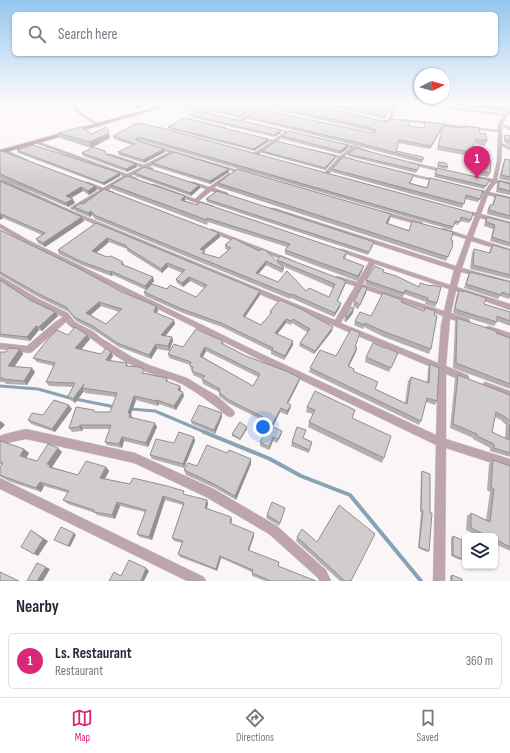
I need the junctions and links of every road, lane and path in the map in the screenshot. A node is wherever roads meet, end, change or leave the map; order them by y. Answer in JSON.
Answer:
{"nodes":[{"id":1,"x":83,"y":130,"type":"edge"},
{"id":2,"x":280,"y":130,"type":"edge"},
{"id":3,"x":500,"y":130,"type":"edge"},
{"id":4,"x":288,"y":132,"type":"junction"},
{"id":5,"x":251,"y":135,"type":"edge"},
{"id":6,"x":302,"y":135,"type":"edge"},
{"id":7,"x":273,"y":141,"type":"junction"},
{"id":8,"x":36,"y":142,"type":"junction"},
{"id":9,"x":140,"y":142,"type":"edge"},
{"id":10,"x":332,"y":142,"type":"edge"},
{"id":11,"x":500,"y":144,"type":"junction"},
{"id":12,"x":288,"y":145,"type":"edge"},
{"id":13,"x":354,"y":147,"type":"junction"},
{"id":14,"x":303,"y":148,"type":"edge"},
{"id":15,"x":510,"y":149,"type":"edge"},
{"id":16,"x":2,"y":152,"type":"edge"},
{"id":17,"x":173,"y":152,"type":"junction"},
{"id":18,"x":247,"y":153,"type":"edge"},
{"id":19,"x":376,"y":154,"type":"edge"},
{"id":20,"x":109,"y":155,"type":"edge"},
{"id":21,"x":254,"y":155,"type":"junction"},
{"id":22,"x":261,"y":157,"type":"edge"},
{"id":23,"x":341,"y":157,"type":"junction"},
{"id":24,"x":355,"y":161,"type":"edge"},
{"id":25,"x":32,"y":162,"type":"edge"},
{"id":26,"x":407,"y":162,"type":"edge"},
{"id":27,"x":144,"y":167,"type":"junction"},
{"id":28,"x":236,"y":170,"type":"junction"},
{"id":29,"x":158,"y":172,"type":"edge"},
{"id":30,"x":318,"y":172,"type":"edge"},
{"id":31,"x":398,"y":172,"type":"edge"},
{"id":32,"x":451,"y":172,"type":"edge"},
{"id":33,"x":326,"y":174,"type":"junction"},
{"id":34,"x":252,"y":175,"type":"edge"},
{"id":35,"x":466,"y":175,"type":"edge"},
{"id":36,"x":127,"y":176,"type":"junction"},
{"id":37,"x":333,"y":176,"type":"edge"},
{"id":38,"x":0,"y":180,"type":"edge"},
{"id":39,"x":495,"y":180,"type":"junction"},
{"id":40,"x":141,"y":181,"type":"edge"},
{"id":41,"x":82,"y":182,"type":"edge"},
{"id":42,"x":188,"y":182,"type":"edge"},
{"id":43,"x":442,"y":182,"type":"edge"},
{"id":44,"x":148,"y":183,"type":"edge"},
{"id":45,"x":510,"y":184,"type":"edge"},
{"id":46,"x":210,"y":189,"type":"junction"},
{"id":47,"x":103,"y":190,"type":"junction"},
{"id":48,"x":482,"y":192,"type":"junction"},
{"id":49,"x":118,"y":195,"type":"edge"},
{"id":50,"x":232,"y":196,"type":"edge"},
{"id":51,"x":510,"y":199,"type":"edge"},
{"id":52,"x":197,"y":200,"type":"junction"},
{"id":53,"x":217,"y":208,"type":"edge"},
{"id":54,"x":269,"y":208,"type":"edge"},
{"id":55,"x":68,"y":211,"type":"junction"},
{"id":56,"x":380,"y":212,"type":"edge"},
{"id":57,"x":470,"y":213,"type":"edge"},
{"id":58,"x":477,"y":215,"type":"junction"},
{"id":59,"x":510,"y":224,"type":"edge"},
{"id":60,"x":425,"y":225,"type":"edge"},
{"id":61,"x":0,"y":226,"type":"edge"},
{"id":62,"x":205,"y":228,"type":"edge"},
{"id":63,"x":440,"y":229,"type":"edge"},
{"id":64,"x":471,"y":238,"type":"junction"},
{"id":65,"x":335,"y":248,"type":"edge"},
{"id":66,"x":510,"y":251,"type":"edge"},
{"id":67,"x":292,"y":261,"type":"edge"},
{"id":68,"x":373,"y":261,"type":"junction"},
{"id":69,"x":458,"y":269,"type":"junction"},
{"id":70,"x":329,"y":275,"type":"edge"},
{"id":71,"x":0,"y":278,"type":"edge"},
{"id":72,"x":510,"y":283,"type":"edge"},
{"id":73,"x":358,"y":286,"type":"junction"},
{"id":74,"x":453,"y":288,"type":"junction"},
{"id":75,"x":510,"y":307,"type":"edge"},
{"id":76,"x":447,"y":315,"type":"junction"},
{"id":77,"x":67,"y":318,"type":"junction"},
{"id":78,"x":337,"y":323,"type":"junction"},
{"id":79,"x":475,"y":325,"type":"edge"},
{"id":80,"x":482,"y":327,"type":"edge"},
{"id":81,"x":510,"y":336,"type":"edge"},
{"id":82,"x":0,"y":346,"type":"edge"},
{"id":83,"x":442,"y":369,"type":"junction"},
{"id":84,"x":510,"y":395,"type":"edge"},
{"id":85,"x":230,"y":413,"type":"dead end"},
{"id":86,"x":0,"y":442,"type":"edge"},
{"id":87,"x":441,"y":442,"type":"junction"},
{"id":88,"x":510,"y":464,"type":"edge"},
{"id":89,"x":0,"y":483,"type":"edge"},
{"id":90,"x":200,"y":581,"type":"edge"},
{"id":91,"x":324,"y":581,"type":"edge"},
{"id":92,"x":439,"y":581,"type":"edge"}],
"edges":[{"from":1,"to":8,"type":"street"},
{"from":2,"to":4,"type":"street"},
{"from":3,"to":11,"type":"street"},
{"from":4,"to":6,"type":"street"},
{"from":4,"to":7,"type":"street"},
{"from":5,"to":7,"type":"street"},
{"from":7,"to":12,"type":"street"},
{"from":7,"to":21,"type":"street"},
{"from":8,"to":16,"type":"street"},
{"from":8,"to":36,"type":"street"},
{"from":9,"to":17,"type":"street"},
{"from":10,"to":13,"type":"street"},
{"from":11,"to":15,"type":"street"},
{"from":11,"to":39,"type":"street"},
{"from":13,"to":19,"type":"street"},
{"from":13,"to":23,"type":"street"},
{"from":14,"to":23,"type":"street"},
{"from":16,"to":25,"type":"street"},
{"from":17,"to":27,"type":"street"},
{"from":17,"to":28,"type":"street"},
{"from":18,"to":21,"type":"street"},
{"from":20,"to":27,"type":"street"},
{"from":21,"to":22,"type":"street"},
{"from":23,"to":24,"type":"street"},
{"from":23,"to":33,"type":"street"},
{"from":26,"to":32,"type":"street"},
{"from":27,"to":29,"type":"street"},
{"from":27,"to":36,"type":"street"},
{"from":28,"to":34,"type":"street"},
{"from":28,"to":46,"type":"street"},
{"from":30,"to":33,"type":"street"},
{"from":31,"to":43,"type":"street"},
{"from":33,"to":37,"type":"street"},
{"from":35,"to":39,"type":"street"},
{"from":36,"to":40,"type":"street"},
{"from":36,"to":47,"type":"street"},
{"from":38,"to":55,"type":"street"},
{"from":39,"to":45,"type":"street"},
{"from":39,"to":48,"type":"street"},
{"from":41,"to":47,"type":"street"},
{"from":42,"to":46,"type":"street"},
{"from":44,"to":52,"type":"street"},
{"from":46,"to":50,"type":"street"},
{"from":46,"to":52,"type":"street"},
{"from":47,"to":49,"type":"street"},
{"from":47,"to":55,"type":"street"},
{"from":48,"to":51,"type":"street"},
{"from":48,"to":58,"type":"street"},
{"from":52,"to":53,"type":"street"},
{"from":54,"to":69,"type":"street"},
{"from":55,"to":78,"type":"street"},
{"from":56,"to":60,"type":"street"},
{"from":57,"to":58,"type":"street"},
{"from":58,"to":59,"type":"street"},
{"from":58,"to":64,"type":"street"},
{"from":61,"to":87,"type":"street"},
{"from":62,"to":67,"type":"street"},
{"from":63,"to":64,"type":"street"},
{"from":64,"to":66,"type":"street"},
{"from":64,"to":69,"type":"street"},
{"from":65,"to":68,"type":"street"},
{"from":68,"to":73,"type":"street"},
{"from":68,"to":74,"type":"street"},
{"from":69,"to":72,"type":"street"},
{"from":69,"to":74,"type":"street"},
{"from":70,"to":73,"type":"street"},
{"from":71,"to":77,"type":"street"},
{"from":73,"to":76,"type":"street"},
{"from":73,"to":78,"type":"street"},
{"from":74,"to":75,"type":"street"},
{"from":74,"to":76,"type":"street"},
{"from":76,"to":79,"type":"street"},
{"from":76,"to":83,"type":"street"},
{"from":77,"to":82,"type":"street"},
{"from":77,"to":85,"type":"street"},
{"from":78,"to":83,"type":"street"},
{"from":80,"to":81,"type":"street"},
{"from":83,"to":84,"type":"street"},
{"from":83,"to":87,"type":"street"},
{"from":86,"to":91,"type":"street"},
{"from":87,"to":88,"type":"street"},
{"from":87,"to":92,"type":"street"},
{"from":89,"to":90,"type":"street"}]}
